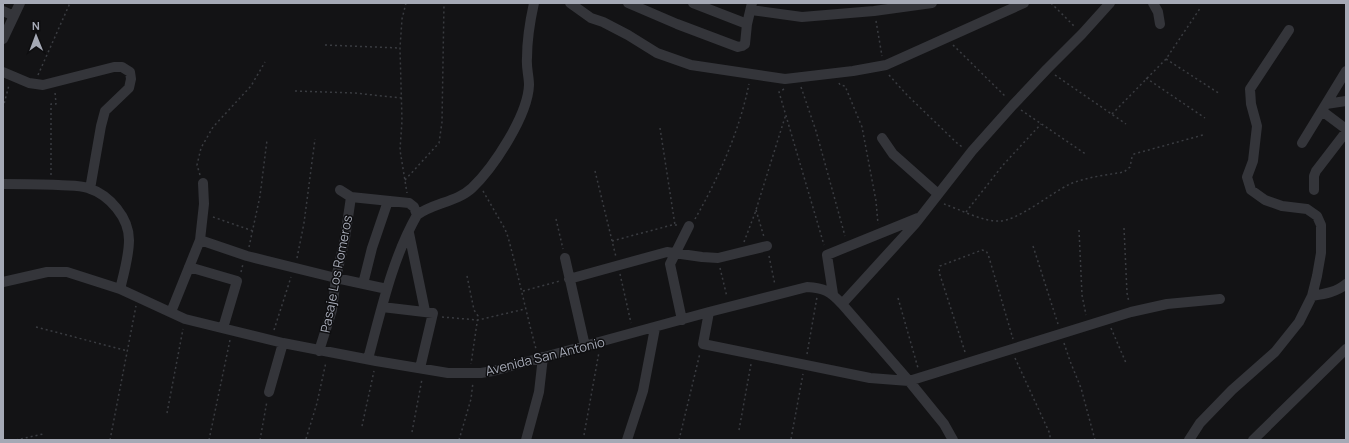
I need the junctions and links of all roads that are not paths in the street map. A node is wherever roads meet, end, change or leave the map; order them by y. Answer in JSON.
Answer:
{"nodes":[{"id":1,"x":20,"y":3,"type":"edge"},
{"id":2,"x":534,"y":3,"type":"edge"},
{"id":3,"x":570,"y":3,"type":"edge"},
{"id":4,"x":628,"y":3,"type":"edge"},
{"id":5,"x":693,"y":3,"type":"edge"},
{"id":6,"x":932,"y":3,"type":"edge"},
{"id":7,"x":1024,"y":3,"type":"edge"},
{"id":8,"x":1110,"y":3,"type":"edge"},
{"id":9,"x":1153,"y":3,"type":"edge"},
{"id":10,"x":752,"y":6,"type":"edge"},
{"id":11,"x":3,"y":11,"type":"edge"},
{"id":12,"x":14,"y":16,"type":"junction"},
{"id":13,"x":747,"y":24,"type":"junction"},
{"id":14,"x":1160,"y":24,"type":"dead end"},
{"id":15,"x":1290,"y":30,"type":"dead end"},
{"id":16,"x":3,"y":39,"type":"edge"},
{"id":17,"x":1345,"y":73,"type":"edge"},
{"id":18,"x":7,"y":74,"type":"edge"},
{"id":19,"x":1346,"y":102,"type":"edge"},
{"id":20,"x":1324,"y":107,"type":"junction"},
{"id":21,"x":1346,"y":129,"type":"edge"},
{"id":22,"x":1346,"y":132,"type":"edge"},
{"id":23,"x":882,"y":138,"type":"dead end"},
{"id":24,"x":1302,"y":143,"type":"dead end"},
{"id":25,"x":203,"y":183,"type":"road end"},
{"id":26,"x":3,"y":184,"type":"edge"},
{"id":27,"x":90,"y":188,"type":"junction"},
{"id":28,"x":340,"y":190,"type":"dead end"},
{"id":29,"x":1314,"y":190,"type":"dead end"},
{"id":30,"x":351,"y":197,"type":"junction"},
{"id":31,"x":936,"y":197,"type":"junction"},
{"id":32,"x":388,"y":202,"type":"junction"},
{"id":33,"x":417,"y":215,"type":"junction"},
{"id":34,"x":920,"y":217,"type":"junction"},
{"id":35,"x":689,"y":226,"type":"road end"},
{"id":36,"x":409,"y":233,"type":"junction"},
{"id":37,"x":200,"y":240,"type":"junction"},
{"id":38,"x":767,"y":246,"type":"dead end"},
{"id":39,"x":675,"y":254,"type":"junction"},
{"id":40,"x":565,"y":258,"type":"road end"},
{"id":41,"x":189,"y":267,"type":"junction"},
{"id":42,"x":336,"y":278,"type":"junction"},
{"id":43,"x":569,"y":279,"type":"junction"},
{"id":44,"x":3,"y":282,"type":"edge"},
{"id":45,"x":363,"y":284,"type":"junction"},
{"id":46,"x":1346,"y":284,"type":"edge"},
{"id":47,"x":120,"y":288,"type":"junction"},
{"id":48,"x":387,"y":289,"type":"junction"},
{"id":49,"x":833,"y":294,"type":"junction"},
{"id":50,"x":1312,"y":296,"type":"junction"},
{"id":51,"x":1220,"y":299,"type":"dead end"},
{"id":52,"x":842,"y":304,"type":"junction"},
{"id":53,"x":382,"y":307,"type":"junction"},
{"id":54,"x":171,"y":312,"type":"junction"},
{"id":55,"x":710,"y":312,"type":"junction"},
{"id":56,"x":430,"y":314,"type":"junction"},
{"id":57,"x":682,"y":320,"type":"junction"},
{"id":58,"x":655,"y":328,"type":"junction"},
{"id":59,"x":228,"y":330,"type":"junction"},
{"id":60,"x":283,"y":343,"type":"junction"},
{"id":61,"x":585,"y":346,"type":"junction"},
{"id":62,"x":1346,"y":349,"type":"edge"},
{"id":63,"x":324,"y":352,"type":"junction"},
{"id":64,"x":541,"y":358,"type":"junction"},
{"id":65,"x":372,"y":360,"type":"junction"},
{"id":66,"x":422,"y":368,"type":"junction"},
{"id":67,"x":908,"y":381,"type":"junction"},
{"id":68,"x":269,"y":392,"type":"road end"},
{"id":69,"x":526,"y":440,"type":"edge"},
{"id":70,"x":627,"y":440,"type":"edge"},
{"id":71,"x":953,"y":440,"type":"edge"},
{"id":72,"x":1189,"y":440,"type":"edge"},
{"id":73,"x":1254,"y":440,"type":"edge"}],
"edges":[{"from":1,"to":12,"type":"street"},
{"from":2,"to":33,"type":"street"},
{"from":3,"to":7,"type":"street"},
{"from":4,"to":13,"type":"street"},
{"from":5,"to":13,"type":"street"},
{"from":6,"to":10,"type":"street"},
{"from":8,"to":31,"type":"street"},
{"from":9,"to":14,"type":"street"},
{"from":10,"to":13,"type":"street"},
{"from":11,"to":12,"type":"street"},
{"from":12,"to":16,"type":"street"},
{"from":15,"to":50,"type":"street"},
{"from":17,"to":20,"type":"street"},
{"from":18,"to":27,"type":"street"},
{"from":19,"to":20,"type":"street"},
{"from":20,"to":21,"type":"street"},
{"from":20,"to":24,"type":"street"},
{"from":22,"to":29,"type":"street"},
{"from":23,"to":31,"type":"street"},
{"from":25,"to":37,"type":"street"},
{"from":26,"to":27,"type":"street"},
{"from":27,"to":47,"type":"street"},
{"from":28,"to":30,"type":"street"},
{"from":30,"to":32,"type":"street"},
{"from":30,"to":42,"type":"street","name":"Pasaje Los Romeros"},
{"from":31,"to":34,"type":"street"},
{"from":32,"to":33,"type":"street"},
{"from":32,"to":45,"type":"street"},
{"from":33,"to":36,"type":"street"},
{"from":34,"to":49,"type":"street"},
{"from":34,"to":52,"type":"street"},
{"from":35,"to":39,"type":"street"},
{"from":36,"to":48,"type":"street"},
{"from":36,"to":56,"type":"street"},
{"from":37,"to":41,"type":"street"},
{"from":37,"to":42,"type":"street"},
{"from":38,"to":39,"type":"street"},
{"from":39,"to":43,"type":"street"},
{"from":39,"to":57,"type":"street"},
{"from":40,"to":43,"type":"street"},
{"from":41,"to":54,"type":"street"},
{"from":41,"to":59,"type":"street"},
{"from":42,"to":45,"type":"street"},
{"from":42,"to":63,"type":"street","name":"Pasaje Los Romeros"},
{"from":43,"to":61,"type":"street"},
{"from":44,"to":47,"type":"street","name":"Avenida San Antonio"},
{"from":45,"to":48,"type":"street"},
{"from":46,"to":50,"type":"street"},
{"from":47,"to":54,"type":"street","name":"Avenida San Antonio"},
{"from":48,"to":53,"type":"street"},
{"from":49,"to":52,"type":"street"},
{"from":49,"to":55,"type":"street","name":"Avenida San Antonio"},
{"from":50,"to":72,"type":"street"},
{"from":51,"to":67,"type":"street"},
{"from":52,"to":67,"type":"street"},
{"from":53,"to":56,"type":"street"},
{"from":53,"to":65,"type":"street"},
{"from":54,"to":59,"type":"street","name":"Avenida San Antonio"},
{"from":55,"to":57,"type":"street","name":"Avenida San Antonio"},
{"from":55,"to":67,"type":"street"},
{"from":56,"to":66,"type":"street"},
{"from":57,"to":58,"type":"street","name":"Avenida San Antonio"},
{"from":58,"to":61,"type":"street","name":"Avenida San Antonio"},
{"from":58,"to":70,"type":"street"},
{"from":59,"to":60,"type":"street","name":"Avenida San Antonio"},
{"from":60,"to":63,"type":"street","name":"Avenida San Antonio"},
{"from":60,"to":68,"type":"street"},
{"from":61,"to":64,"type":"street","name":"Avenida San Antonio"},
{"from":62,"to":73,"type":"street"},
{"from":63,"to":65,"type":"street","name":"Avenida San Antonio"},
{"from":64,"to":66,"type":"street","name":"Avenida San Antonio"},
{"from":64,"to":69,"type":"street"},
{"from":65,"to":66,"type":"street","name":"Avenida San Antonio"},
{"from":67,"to":71,"type":"street"}]}
